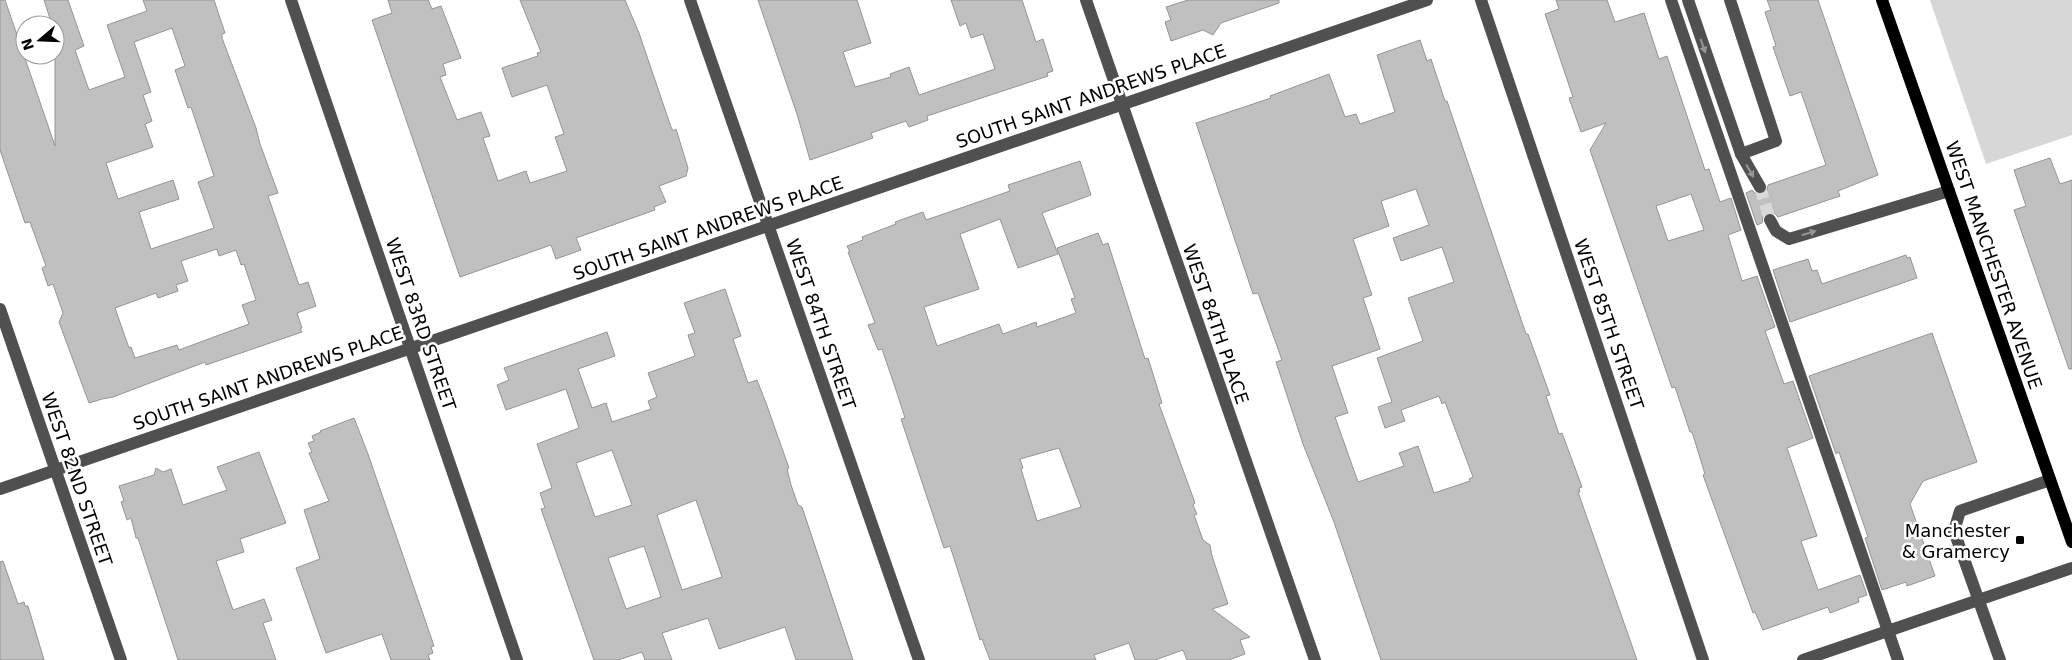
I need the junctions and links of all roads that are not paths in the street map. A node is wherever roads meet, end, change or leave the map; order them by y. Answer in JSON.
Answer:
{"nodes":[{"id":1,"x":291,"y":0,"type":"edge"},
{"id":2,"x":690,"y":0,"type":"edge"},
{"id":3,"x":1086,"y":0,"type":"edge"},
{"id":4,"x":1428,"y":0,"type":"edge"},
{"id":5,"x":1481,"y":0,"type":"edge"},
{"id":6,"x":1671,"y":0,"type":"edge"},
{"id":7,"x":1688,"y":0,"type":"edge"},
{"id":8,"x":1730,"y":0,"type":"edge"},
{"id":9,"x":1882,"y":0,"type":"edge"},
{"id":10,"x":1121,"y":104,"type":"junction"},
{"id":11,"x":1740,"y":154,"type":"junction"},
{"id":12,"x":1760,"y":188,"type":"tunnel mouth"},
{"id":13,"x":1949,"y":191,"type":"junction"},
{"id":14,"x":1770,"y":220,"type":"tunnel mouth"},
{"id":15,"x":768,"y":225,"type":"junction"},
{"id":16,"x":0,"y":309,"type":"edge"},
{"id":17,"x":411,"y":348,"type":"junction"},
{"id":18,"x":56,"y":470,"type":"junction"},
{"id":19,"x":2050,"y":480,"type":"junction"},
{"id":20,"x":0,"y":489,"type":"edge"},
{"id":21,"x":2072,"y":542,"type":"edge"},
{"id":22,"x":2072,"y":568,"type":"edge"},
{"id":23,"x":1978,"y":600,"type":"junction"},
{"id":24,"x":1888,"y":631,"type":"junction"},
{"id":25,"x":121,"y":660,"type":"edge"},
{"id":26,"x":517,"y":660,"type":"edge"},
{"id":27,"x":919,"y":660,"type":"edge"},
{"id":28,"x":1315,"y":660,"type":"edge"},
{"id":29,"x":1703,"y":660,"type":"edge"},
{"id":30,"x":1803,"y":660,"type":"edge"},
{"id":31,"x":1898,"y":660,"type":"edge"},
{"id":32,"x":2000,"y":660,"type":"edge"}],
"edges":[{"from":1,"to":17,"type":"street","name":"WEST 83RD STREET"},
{"from":2,"to":15,"type":"street","name":"WEST 84TH STREET"},
{"from":3,"to":10,"type":"street","name":"WEST 84TH PLACE"},
{"from":4,"to":10,"type":"street","name":"SOUTH SAINT ANDREWS PLACE"},
{"from":5,"to":29,"type":"street","name":"WEST 85TH STREET"},
{"from":6,"to":24,"type":"street"},
{"from":7,"to":11,"type":"street","one_way":true},
{"from":8,"to":11,"type":"street"},
{"from":9,"to":13,"type":"main road","name":"WEST MANCHESTER AVENUE"},
{"from":10,"to":15,"type":"street","name":"SOUTH SAINT ANDREWS PLACE"},
{"from":10,"to":28,"type":"street","name":"WEST 84TH PLACE"},
{"from":11,"to":12,"type":"street","one_way":true},
{"from":14,"to":13,"type":"street","one_way":true},
{"from":13,"to":19,"type":"main road","name":"WEST MANCHESTER AVENUE"},
{"from":15,"to":17,"type":"street","name":"SOUTH SAINT ANDREWS PLACE"},
{"from":15,"to":27,"type":"street","name":"WEST 84TH STREET"},
{"from":16,"to":18,"type":"street","name":"WEST 82ND STREET"},
{"from":17,"to":18,"type":"street","name":"SOUTH SAINT ANDREWS PLACE"},
{"from":17,"to":26,"type":"street","name":"WEST 83RD STREET"},
{"from":18,"to":20,"type":"street","name":"SOUTH SAINT ANDREWS PLACE"},
{"from":18,"to":25,"type":"street","name":"WEST 82ND STREET"},
{"from":19,"to":21,"type":"main road","name":"WEST MANCHESTER AVENUE"},
{"from":19,"to":23,"type":"street"},
{"from":22,"to":23,"type":"street"},
{"from":23,"to":24,"type":"street"},
{"from":23,"to":32,"type":"street"},
{"from":24,"to":30,"type":"street"},
{"from":24,"to":31,"type":"street"}]}
